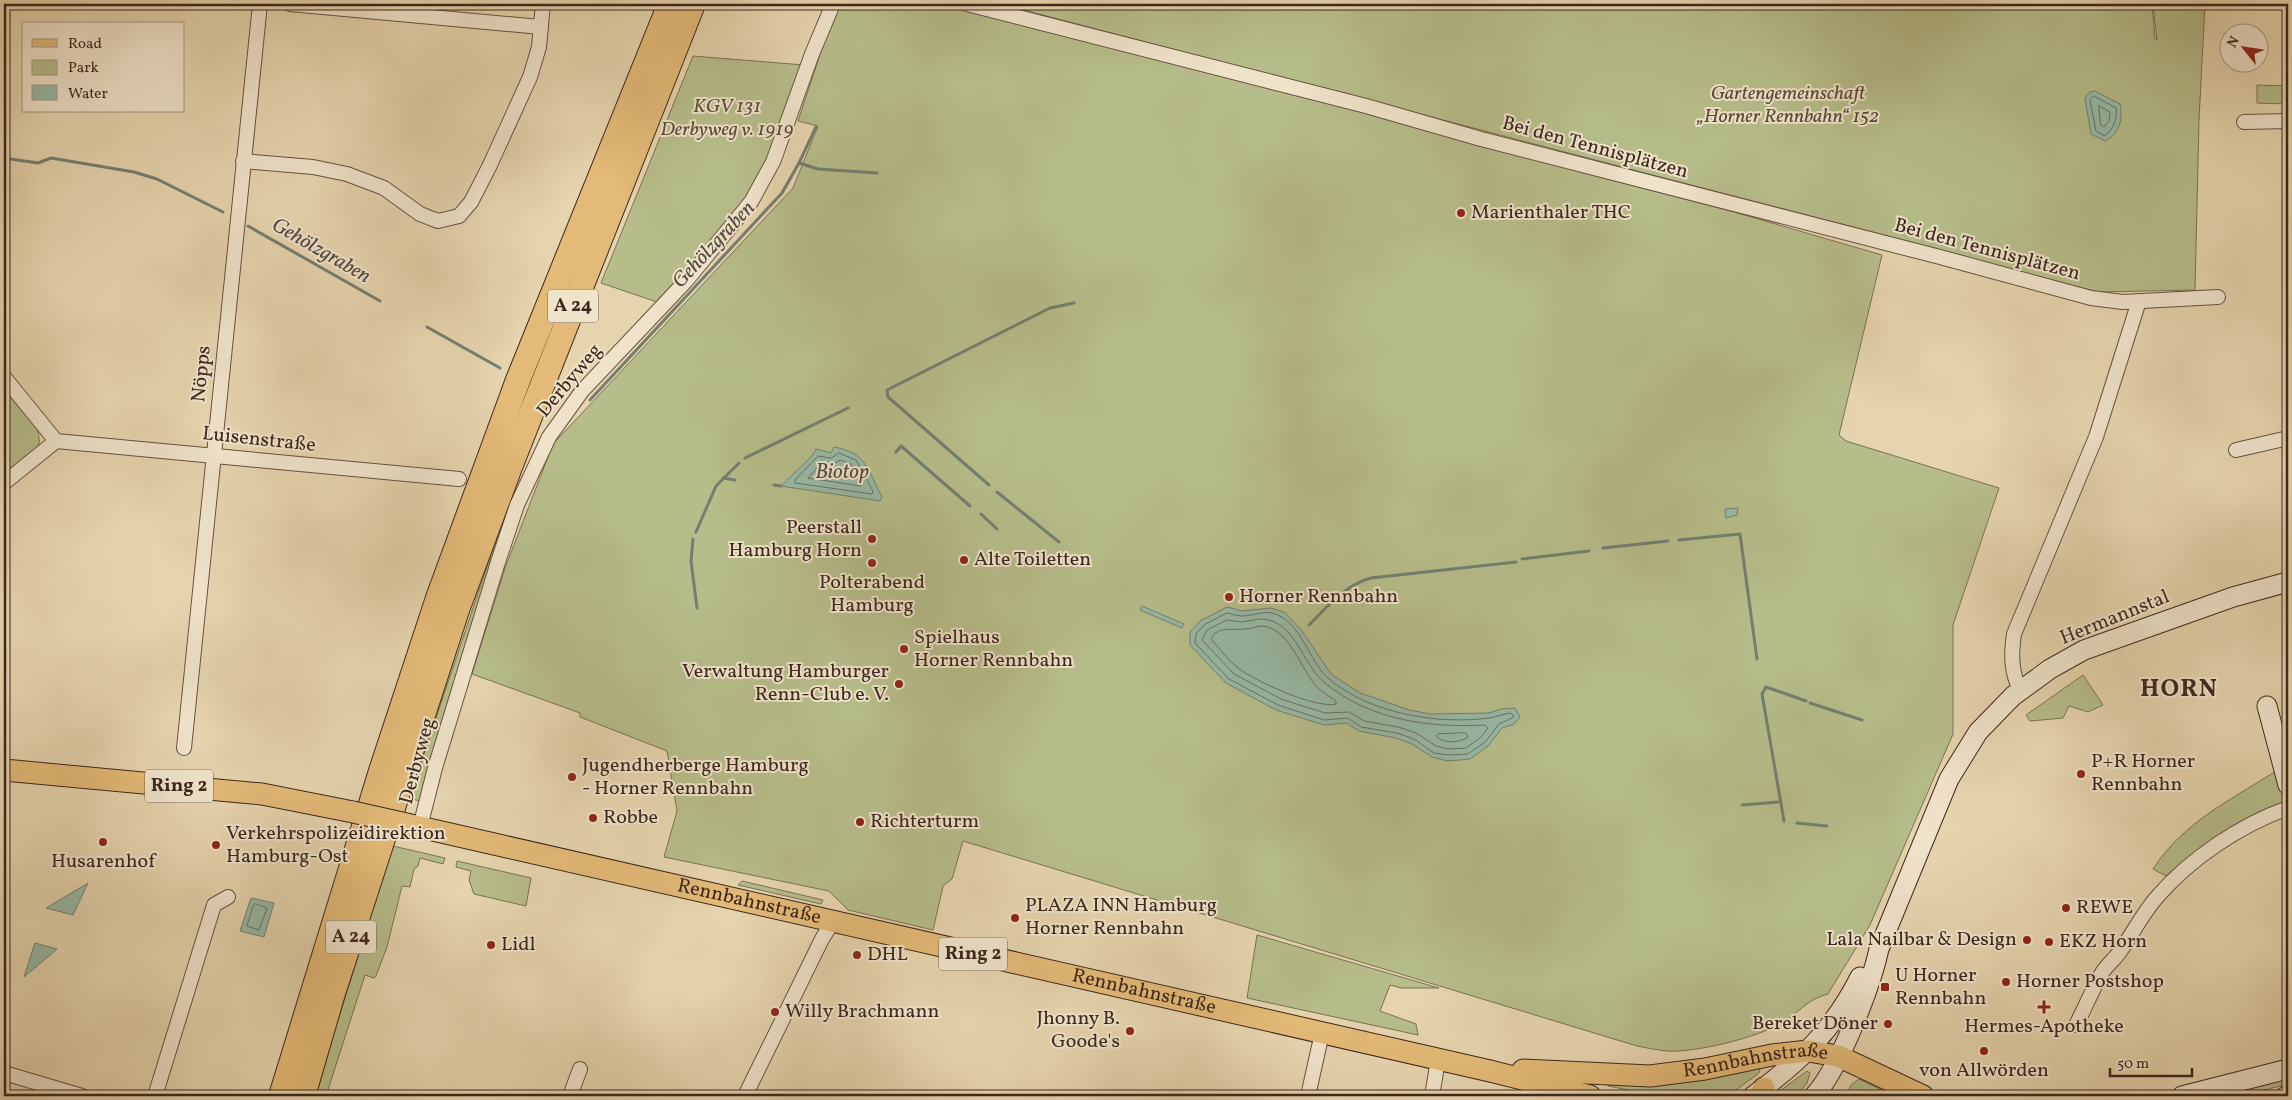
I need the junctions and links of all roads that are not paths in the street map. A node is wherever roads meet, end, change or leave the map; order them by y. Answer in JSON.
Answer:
{"nodes":[{"id":1,"x":260,"y":4,"type":"edge"},
{"id":2,"x":290,"y":4,"type":"edge"},
{"id":3,"x":543,"y":4,"type":"edge"},
{"id":4,"x":670,"y":4,"type":"edge"},
{"id":5,"x":694,"y":4,"type":"edge"},
{"id":6,"x":833,"y":4,"type":"edge"},
{"id":7,"x":967,"y":4,"type":"edge"},
{"id":8,"x":541,"y":27,"type":"junction"},
{"id":9,"x":2288,"y":121,"type":"edge"},
{"id":10,"x":2244,"y":122,"type":"dead end"},
{"id":11,"x":243,"y":161,"type":"junction"},
{"id":12,"x":2218,"y":297,"type":"dead end"},
{"id":13,"x":2140,"y":301,"type":"junction"},
{"id":14,"x":4,"y":377,"type":"edge"},
{"id":15,"x":2288,"y":438,"type":"edge"},
{"id":16,"x":56,"y":441,"type":"junction"},
{"id":17,"x":2236,"y":450,"type":"dead end"},
{"id":18,"x":214,"y":456,"type":"junction"},
{"id":19,"x":459,"y":479,"type":"dead end"},
{"id":20,"x":4,"y":483,"type":"edge"},
{"id":21,"x":2288,"y":582,"type":"edge"},
{"id":22,"x":2020,"y":690,"type":"junction"},
{"id":23,"x":2267,"y":706,"type":"dead end"},
{"id":24,"x":184,"y":748,"type":"dead end"},
{"id":25,"x":4,"y":770,"type":"edge"},
{"id":26,"x":2288,"y":784,"type":"edge"},
{"id":27,"x":2288,"y":808,"type":"edge"},
{"id":28,"x":411,"y":825,"type":"junction"},
{"id":29,"x":228,"y":897,"type":"dead end"},
{"id":30,"x":833,"y":921,"type":"junction"},
{"id":31,"x":1879,"y":949,"type":"junction"},
{"id":32,"x":2076,"y":1025,"type":"dead end"},
{"id":33,"x":1322,"y":1033,"type":"junction"},
{"id":34,"x":1808,"y":1051,"type":"junction"},
{"id":35,"x":1838,"y":1056,"type":"junction"},
{"id":36,"x":1438,"y":1060,"type":"junction"},
{"id":37,"x":580,"y":1069,"type":"dead end"},
{"id":38,"x":2288,"y":1069,"type":"edge"},
{"id":39,"x":1490,"y":1071,"type":"junction"},
{"id":40,"x":4,"y":1073,"type":"edge"},
{"id":41,"x":1759,"y":1093,"type":"edge"},
{"id":42,"x":82,"y":1096,"type":"edge"},
{"id":43,"x":155,"y":1096,"type":"edge"},
{"id":44,"x":280,"y":1096,"type":"edge"},
{"id":45,"x":303,"y":1096,"type":"edge"},
{"id":46,"x":570,"y":1096,"type":"edge"},
{"id":47,"x":745,"y":1096,"type":"edge"},
{"id":48,"x":1308,"y":1096,"type":"edge"},
{"id":49,"x":1432,"y":1096,"type":"edge"},
{"id":50,"x":1590,"y":1096,"type":"edge"},
{"id":51,"x":1814,"y":1096,"type":"edge"},
{"id":52,"x":1923,"y":1096,"type":"edge"},
{"id":53,"x":2182,"y":1096,"type":"edge"}],
"edges":[{"from":1,"to":11,"type":"street","name":"Nöpps"},
{"from":2,"to":8,"type":"street"},
{"from":3,"to":8,"type":"street"},
{"from":4,"to":44,"type":"highway","number":"A 24"},
{"from":5,"to":45,"type":"highway","number":"A 24"},
{"from":6,"to":28,"type":"street","name":"Derbyweg"},
{"from":7,"to":13,"type":"street","name":"Bei den Tennisplätzen"},
{"from":8,"to":11,"type":"street"},
{"from":9,"to":10,"type":"street"},
{"from":11,"to":18,"type":"street","name":"Nöpps"},
{"from":12,"to":13,"type":"street","name":"Bei den Tennisplätzen"},
{"from":13,"to":22,"type":"street"},
{"from":14,"to":16,"type":"street"},
{"from":15,"to":17,"type":"street"},
{"from":16,"to":18,"type":"street","name":"Luisenstraße"},
{"from":16,"to":20,"type":"street"},
{"from":18,"to":19,"type":"street","name":"Luisenstraße"},
{"from":18,"to":24,"type":"street","name":"Nöpps"},
{"from":21,"to":22,"type":"street","name":"Hermannstal"},
{"from":22,"to":31,"type":"street","name":"Hermannstal"},
{"from":23,"to":26,"type":"street"},
{"from":25,"to":28,"type":"main road","name":"Rennbahnstraße","number":"Ring 2","bridge":true},
{"from":27,"to":32,"type":"street"},
{"from":28,"to":30,"type":"main road","name":"Rennbahnstraße","number":"Ring 2"},
{"from":29,"to":43,"type":"street"},
{"from":30,"to":33,"type":"main road","name":"Rennbahnstraße","number":"Ring 2"},
{"from":30,"to":47,"type":"street"},
{"from":31,"to":34,"type":"street","name":"Hermannstal"},
{"from":31,"to":35,"type":"street","name":"Hermannstal"},
{"from":33,"to":36,"type":"main road","name":"Rennbahnstraße","number":"Ring 2"},
{"from":33,"to":48,"type":"street"},
{"from":34,"to":35,"type":"main road","name":"Rennbahnstraße"},
{"from":34,"to":39,"type":"main road","name":"Rennbahnstraße","number":"Ring 2"},
{"from":34,"to":41,"type":"street","name":"Hermannstal"},
{"from":35,"to":51,"type":"street","name":"Hermannstal"},
{"from":35,"to":52,"type":"main road","name":"Rennbahnstraße"},
{"from":36,"to":39,"type":"main road","name":"Rennbahnstraße","number":"Ring 2"},
{"from":36,"to":49,"type":"street"},
{"from":37,"to":46,"type":"street"},
{"from":38,"to":53,"type":"street"},
{"from":39,"to":50,"type":"main road","name":"Rennbahnstraße","number":"Ring 2"},
{"from":40,"to":42,"type":"street"}]}
